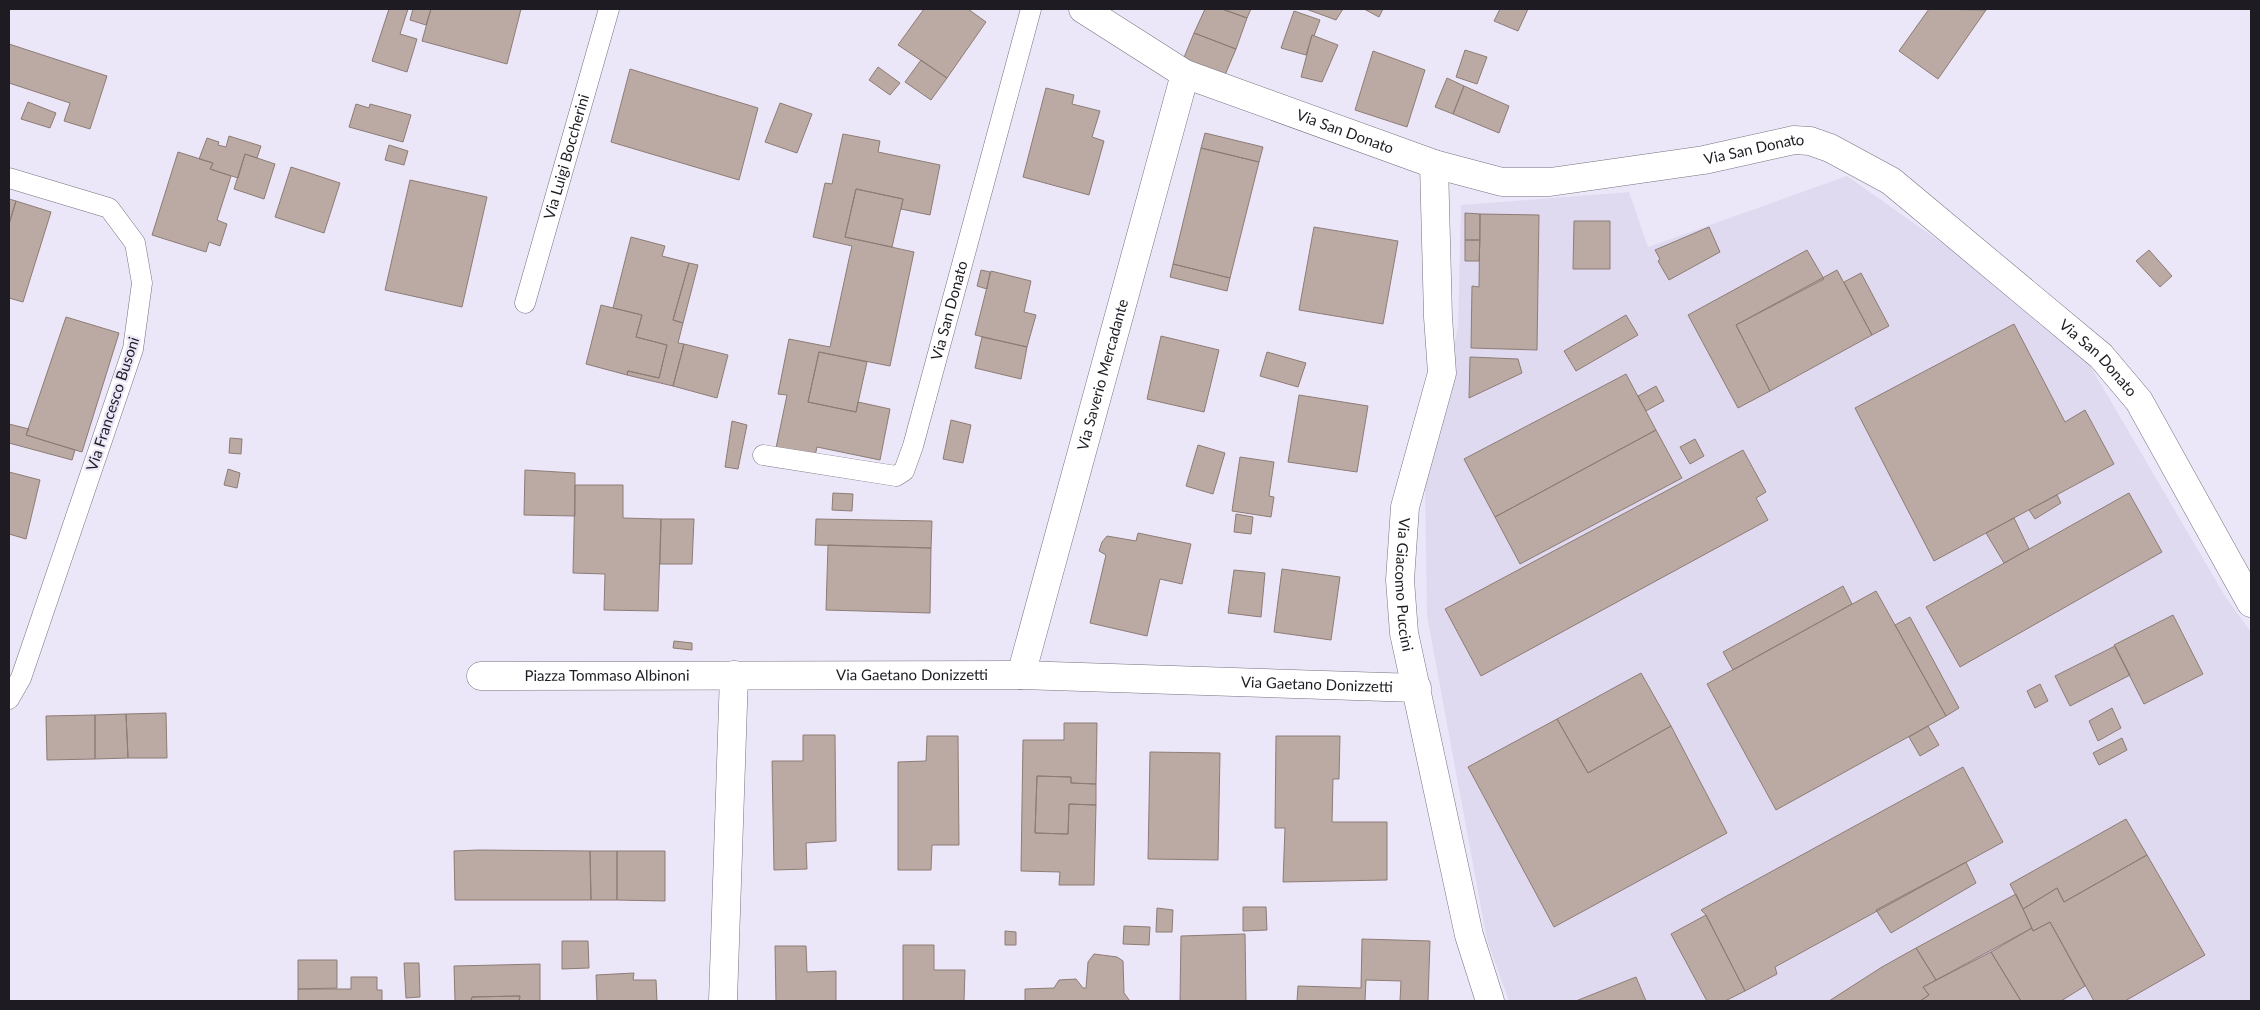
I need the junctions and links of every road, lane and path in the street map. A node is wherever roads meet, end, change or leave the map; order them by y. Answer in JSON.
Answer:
{"nodes":[{"id":1,"x":609,"y":9,"type":"edge"},
{"id":2,"x":1031,"y":9,"type":"edge"},
{"id":3,"x":1083,"y":9,"type":"edge"},
{"id":4,"x":1185,"y":74,"type":"junction"},
{"id":5,"x":1434,"y":164,"type":"junction"},
{"id":6,"x":9,"y":178,"type":"edge"},
{"id":7,"x":524,"y":303,"type":"dead end"},
{"id":8,"x":763,"y":455,"type":"dead end"},
{"id":9,"x":2251,"y":603,"type":"edge"},
{"id":10,"x":734,"y":675,"type":"junction"},
{"id":11,"x":1021,"y":675,"type":"junction"},
{"id":12,"x":481,"y":676,"type":"dead end"},
{"id":13,"x":1416,"y":688,"type":"junction"},
{"id":14,"x":9,"y":699,"type":"edge"},
{"id":15,"x":723,"y":1001,"type":"edge"},
{"id":16,"x":1490,"y":1001,"type":"edge"}],
"edges":[{"from":1,"to":7,"type":"lane","name":"Via Luigi Boccherini"},
{"from":2,"to":8,"type":"lane","name":"Via San Donato"},
{"from":3,"to":4,"type":"street","name":"Via San Donato"},
{"from":4,"to":5,"type":"street","name":"Via San Donato"},
{"from":4,"to":11,"type":"street","name":"Via Saverio Mercadante"},
{"from":5,"to":9,"type":"street","name":"Via San Donato"},
{"from":5,"to":13,"type":"street","name":"Via Giacomo Puccini"},
{"from":6,"to":14,"type":"lane","name":"Via Francesco Busoni"},
{"from":10,"to":11,"type":"street","name":"Via Gaetano Donizzetti"},
{"from":10,"to":12,"type":"street","name":"Piazza Tommaso Albinoni"},
{"from":10,"to":15,"type":"street"},
{"from":11,"to":13,"type":"street","name":"Via Gaetano Donizzetti"},
{"from":13,"to":16,"type":"street","name":"Via Giacomo Puccini"}]}
